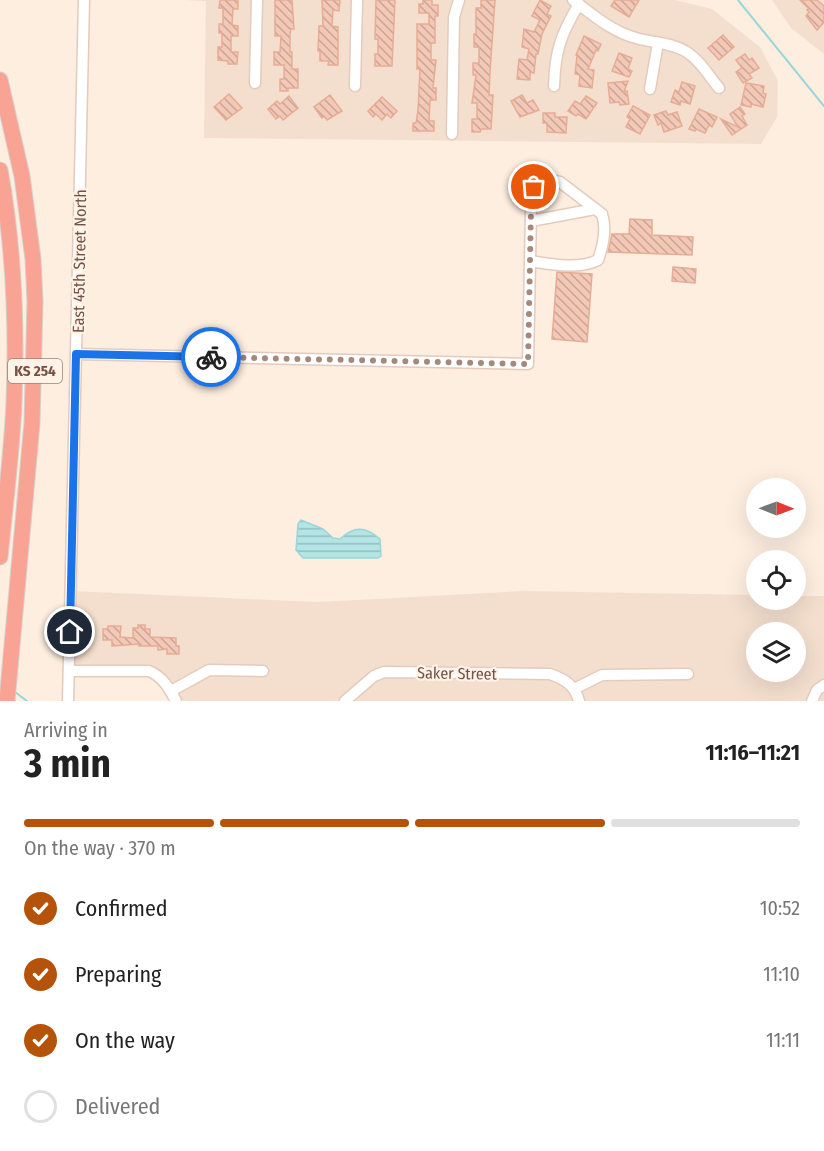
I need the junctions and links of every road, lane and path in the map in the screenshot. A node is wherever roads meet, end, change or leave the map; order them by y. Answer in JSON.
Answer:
{"nodes":[{"id":1,"x":84,"y":0,"type":"edge"},
{"id":2,"x":257,"y":0,"type":"edge"},
{"id":3,"x":357,"y":0,"type":"edge"},
{"id":4,"x":459,"y":0,"type":"edge"},
{"id":5,"x":576,"y":2,"type":"edge"},
{"id":6,"x":658,"y":43,"type":"junction"},
{"id":7,"x":0,"y":80,"type":"edge"},
{"id":8,"x":255,"y":83,"type":"dead end"},
{"id":9,"x":356,"y":86,"type":"dead end"},
{"id":10,"x":554,"y":86,"type":"dead end"},
{"id":11,"x":719,"y":88,"type":"dead end"},
{"id":12,"x":650,"y":89,"type":"dead end"},
{"id":13,"x":452,"y":134,"type":"dead end"},
{"id":14,"x":0,"y":170,"type":"edge"},
{"id":15,"x":595,"y":210,"type":"junction"},
{"id":16,"x":531,"y":216,"type":"junction"},
{"id":17,"x":530,"y":261,"type":"junction"},
{"id":18,"x":76,"y":354,"type":"junction"},
{"id":19,"x":0,"y":556,"type":"edge"},
{"id":20,"x":69,"y":671,"type":"junction"},
{"id":21,"x":263,"y":672,"type":"dead end"},
{"id":22,"x":688,"y":674,"type":"dead end"},
{"id":23,"x":824,"y":685,"type":"edge"},
{"id":24,"x":574,"y":689,"type":"junction"},
{"id":25,"x":173,"y":696,"type":"edge"},
{"id":26,"x":7,"y":701,"type":"edge"},
{"id":27,"x":68,"y":701,"type":"edge"},
{"id":28,"x":345,"y":701,"type":"edge"},
{"id":29,"x":579,"y":701,"type":"edge"},
{"id":30,"x":812,"y":701,"type":"edge"}],
"edges":[{"from":1,"to":18,"type":"street","name":"East 45th Street North"},
{"from":2,"to":8,"type":"street"},
{"from":3,"to":9,"type":"street"},
{"from":4,"to":13,"type":"street"},
{"from":5,"to":6,"type":"street"},
{"from":5,"to":10,"type":"street"},
{"from":6,"to":11,"type":"street"},
{"from":6,"to":12,"type":"street"},
{"from":7,"to":26,"type":"highway","number":"KS 254"},
{"from":14,"to":19,"type":"highway","number":"KS 254"},
{"from":15,"to":16,"type":"street"},
{"from":15,"to":16,"type":"street"},
{"from":15,"to":17,"type":"street"},
{"from":16,"to":17,"type":"street"},
{"from":17,"to":18,"type":"street"},
{"from":18,"to":20,"type":"street","name":"East 45th Street North"},
{"from":20,"to":25,"type":"street"},
{"from":20,"to":27,"type":"street","name":"East 45th Street North"},
{"from":21,"to":25,"type":"street"},
{"from":22,"to":24,"type":"street"},
{"from":23,"to":30,"type":"street"},
{"from":24,"to":28,"type":"street","name":"Saker Street"},
{"from":24,"to":29,"type":"street"}]}
